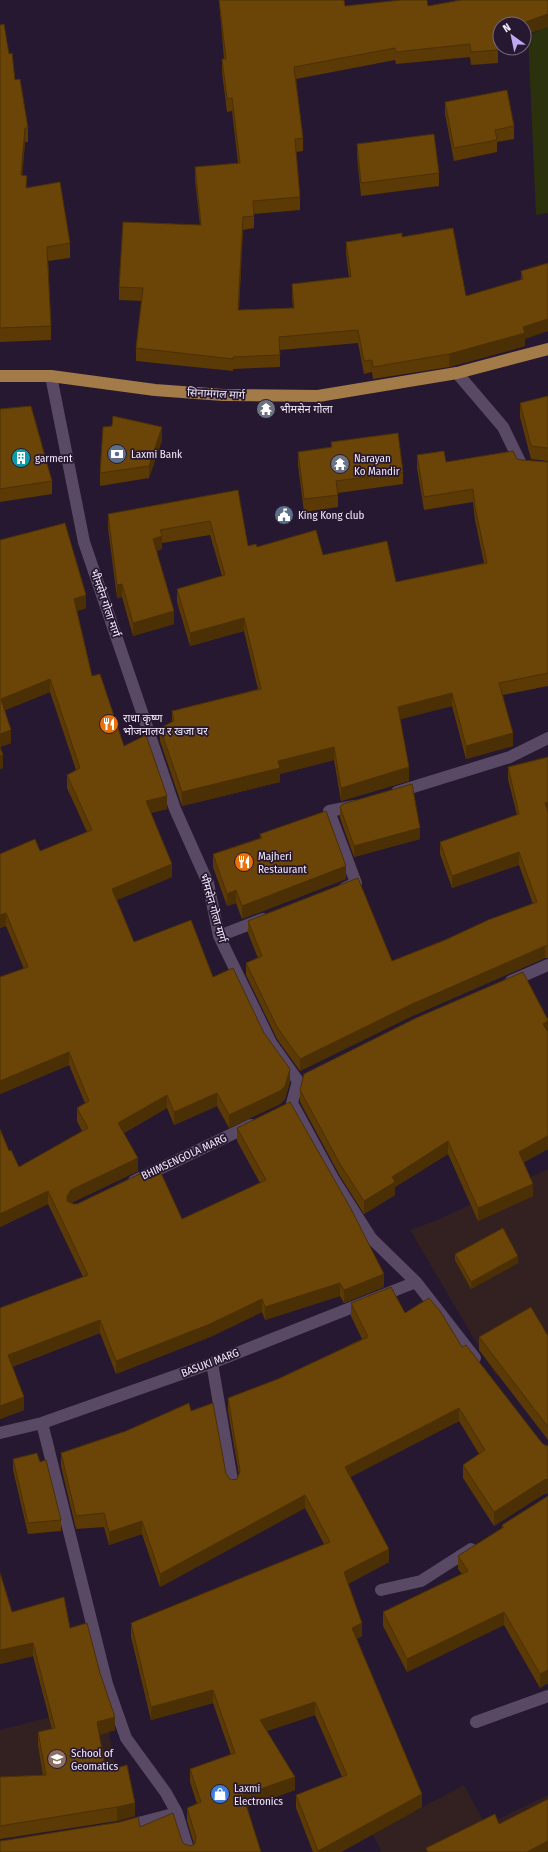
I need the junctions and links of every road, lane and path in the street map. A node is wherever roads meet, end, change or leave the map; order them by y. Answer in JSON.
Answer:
{"nodes":[{"id":1,"x":548,"y":349,"type":"edge"},
{"id":2,"x":457,"y":373,"type":"junction"},
{"id":3,"x":0,"y":376,"type":"edge"},
{"id":4,"x":51,"y":376,"type":"junction"},
{"id":5,"x":548,"y":468,"type":"edge"},
{"id":6,"x":548,"y":738,"type":"edge"},
{"id":7,"x":386,"y":796,"type":"edge"},
{"id":8,"x":364,"y":803,"type":"edge"},
{"id":9,"x":335,"y":892,"type":"edge"},
{"id":10,"x":277,"y":914,"type":"edge"},
{"id":11,"x":219,"y":936,"type":"junction"},
{"id":12,"x":548,"y":965,"type":"edge"},
{"id":13,"x":498,"y":987,"type":"edge"},
{"id":14,"x":311,"y":1074,"type":"edge"},
{"id":15,"x":298,"y":1081,"type":"junction"},
{"id":16,"x":263,"y":1120,"type":"edge"},
{"id":17,"x":123,"y":1186,"type":"edge"},
{"id":18,"x":416,"y":1282,"type":"junction"},
{"id":19,"x":212,"y":1363,"type":"junction"},
{"id":20,"x":484,"y":1370,"type":"edge"},
{"id":21,"x":42,"y":1423,"type":"junction"},
{"id":22,"x":0,"y":1433,"type":"edge"},
{"id":23,"x":233,"y":1486,"type":"edge"},
{"id":24,"x":481,"y":1543,"type":"edge"},
{"id":25,"x":381,"y":1590,"type":"dead end"},
{"id":26,"x":548,"y":1696,"type":"edge"},
{"id":27,"x":476,"y":1722,"type":"dead end"},
{"id":28,"x":177,"y":1814,"type":"junction"},
{"id":29,"x":111,"y":1829,"type":"edge"},
{"id":30,"x":189,"y":1852,"type":"edge"}],
"edges":[{"from":1,"to":2,"type":"main road","name":"सिनामंगल मार्ग"},
{"from":2,"to":4,"type":"main road","name":"सिनामंगल मार्ग"},
{"from":2,"to":5,"type":"street"},
{"from":3,"to":4,"type":"main road","name":"सिनामंगल मार्ग"},
{"from":4,"to":11,"type":"street","name":"भीमसेन गोला मार्ग"},
{"from":6,"to":7,"type":"street"},
{"from":8,"to":9,"type":"street"},
{"from":10,"to":11,"type":"street"},
{"from":11,"to":15,"type":"street","name":"भीमसेन गोला मार्ग"},
{"from":12,"to":13,"type":"street"},
{"from":14,"to":15,"type":"street"},
{"from":15,"to":18,"type":"street"},
{"from":16,"to":17,"type":"street","name":"BHIMSENGOLA MARG"},
{"from":18,"to":19,"type":"street","name":"BASUKI MARG"},
{"from":18,"to":20,"type":"street"},
{"from":19,"to":21,"type":"street","name":"BASUKI MARG"},
{"from":19,"to":23,"type":"street"},
{"from":21,"to":22,"type":"street","name":"BASUKI MARG"},
{"from":21,"to":28,"type":"street"},
{"from":24,"to":25,"type":"street"},
{"from":26,"to":27,"type":"street"},
{"from":28,"to":29,"type":"street"},
{"from":28,"to":30,"type":"street"}]}
